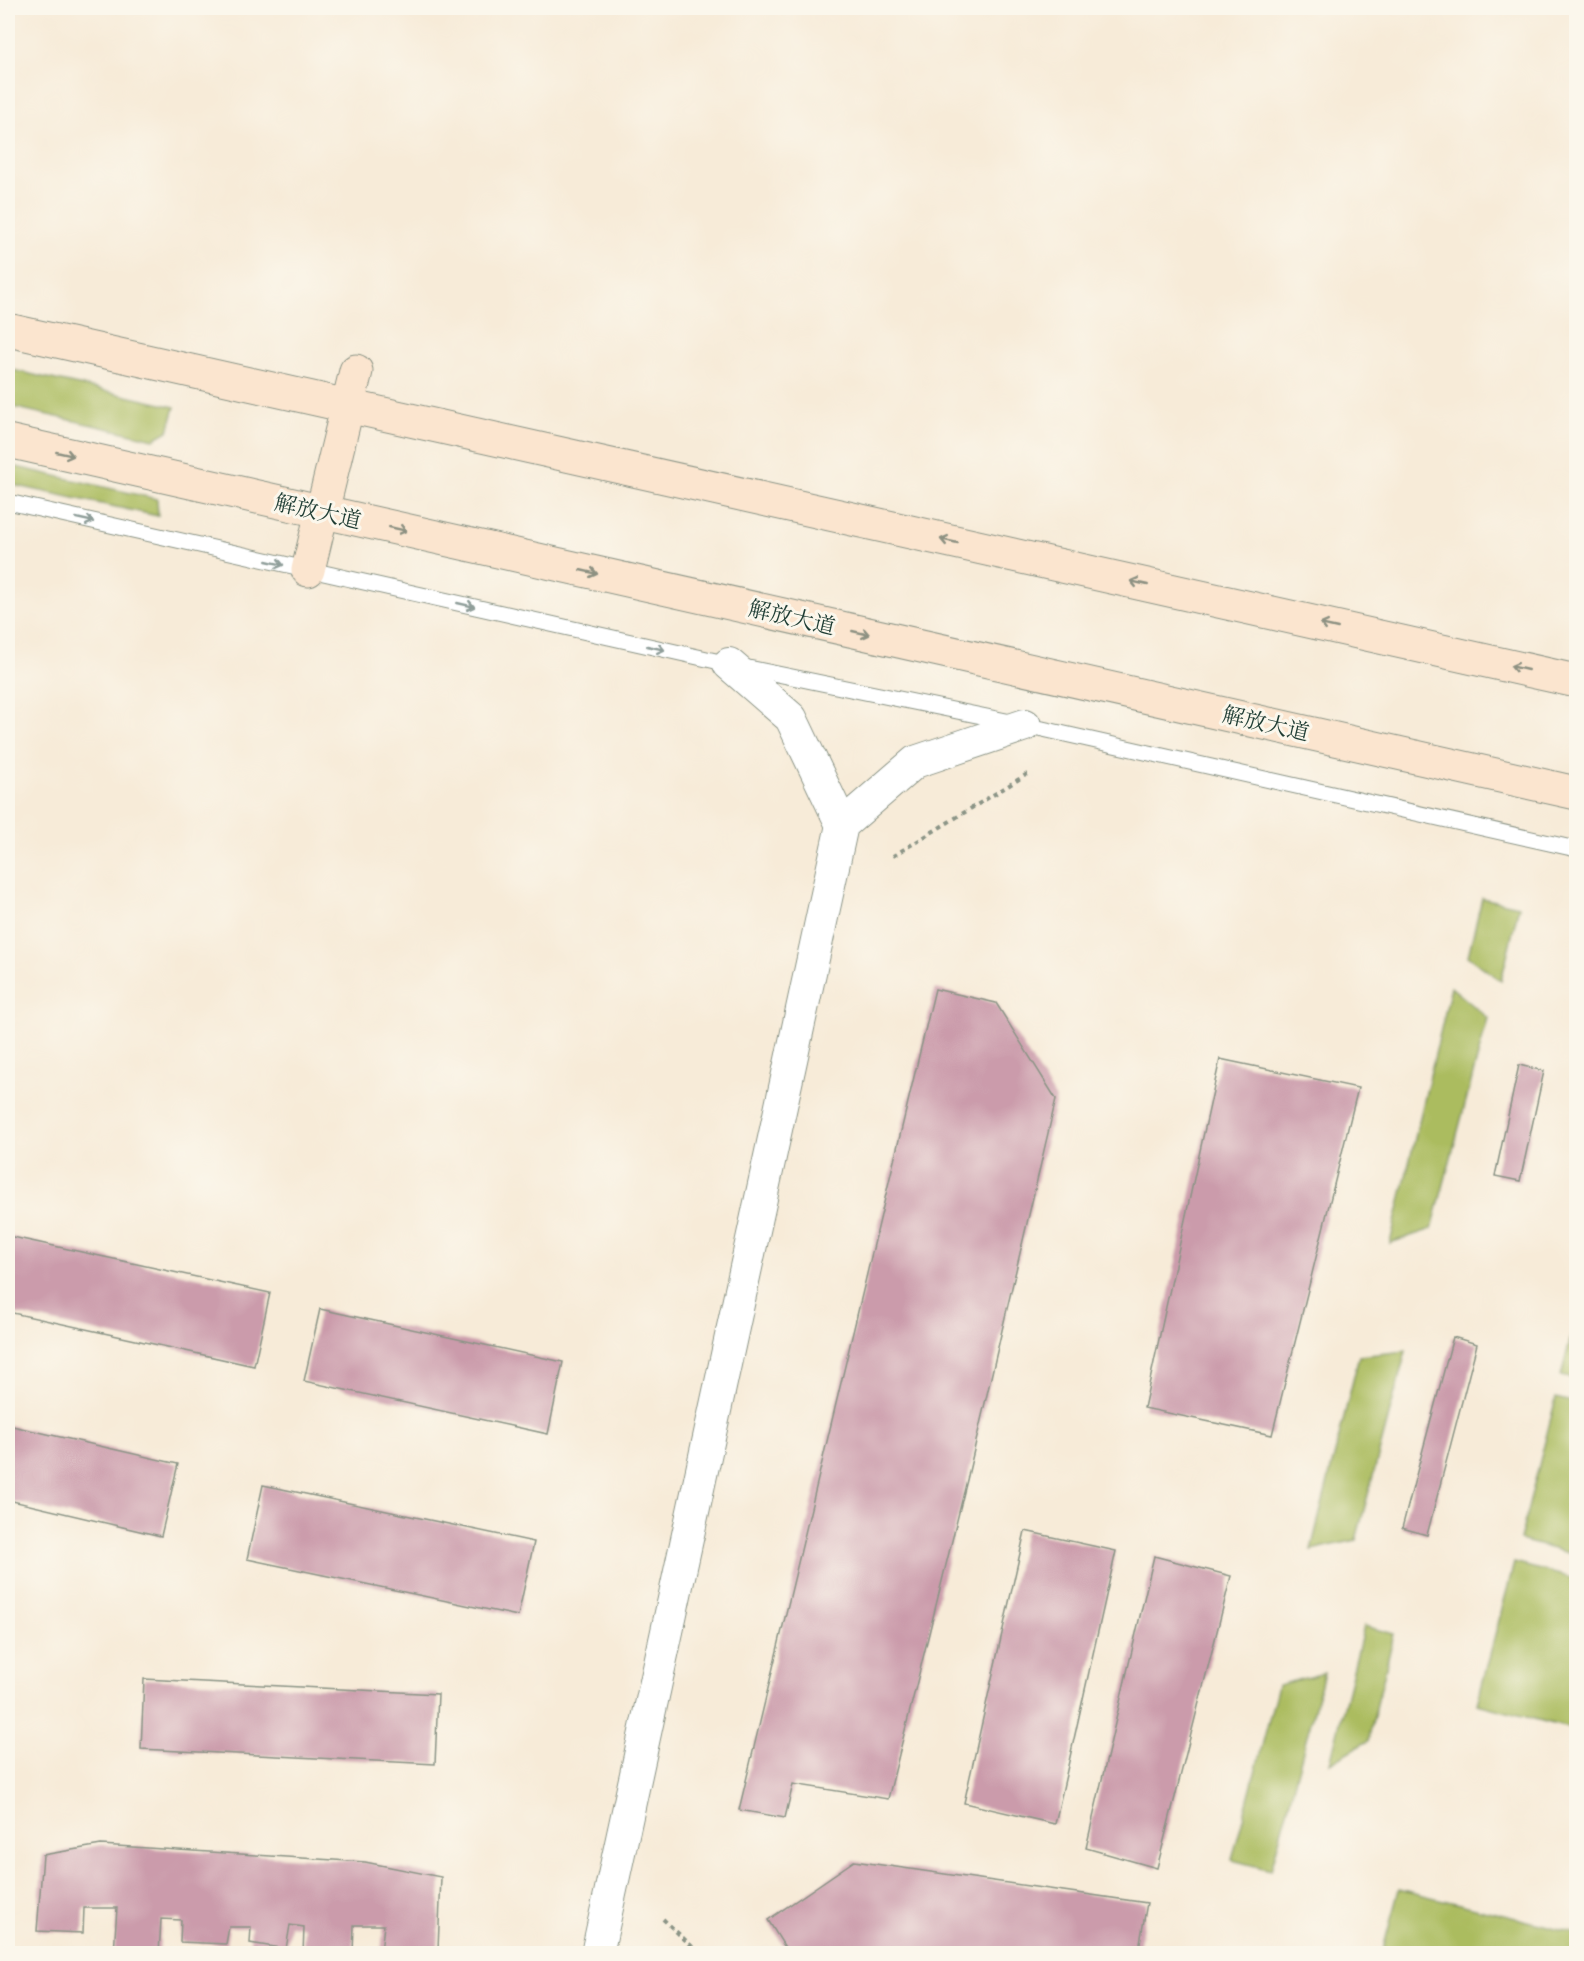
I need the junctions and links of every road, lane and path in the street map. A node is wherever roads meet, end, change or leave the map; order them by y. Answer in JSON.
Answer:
{"nodes":[{"id":1,"x":8,"y":330,"type":"edge"},
{"id":2,"x":356,"y":371,"type":"dead end"},
{"id":3,"x":348,"y":406,"type":"junction"},
{"id":4,"x":8,"y":441,"type":"edge"},
{"id":5,"x":8,"y":502,"type":"edge"},
{"id":6,"x":322,"y":512,"type":"junction"},
{"id":7,"x":308,"y":570,"type":"junction"},
{"id":8,"x":729,"y":664,"type":"junction"},
{"id":9,"x":1576,"y":681,"type":"edge"},
{"id":10,"x":1025,"y":725,"type":"junction"},
{"id":11,"x":1029,"y":773,"type":"dead end"},
{"id":12,"x":1576,"y":793,"type":"edge"},
{"id":13,"x":842,"y":825,"type":"junction"},
{"id":14,"x":1576,"y":849,"type":"edge"},
{"id":15,"x":893,"y":856,"type":"dead end"},
{"id":16,"x":663,"y":1918,"type":"dead end"},
{"id":17,"x":597,"y":1953,"type":"edge"},
{"id":18,"x":700,"y":1953,"type":"edge"}],
"edges":[{"from":1,"to":3,"type":"main road"},
{"from":2,"to":3,"type":"main road"},
{"from":3,"to":6,"type":"main road"},
{"from":9,"to":3,"type":"main road","one_way":true},
{"from":4,"to":6,"type":"main road","name":"解放大道","one_way":true},
{"from":5,"to":7,"type":"lane","one_way":true},
{"from":6,"to":7,"type":"main road"},
{"from":6,"to":12,"type":"main road","name":"解放大道","one_way":true},
{"from":7,"to":8,"type":"lane","one_way":true},
{"from":8,"to":10,"type":"lane"},
{"from":8,"to":13,"type":"street"},
{"from":10,"to":13,"type":"street"},
{"from":10,"to":14,"type":"lane"},
{"from":11,"to":15,"type":"path"},
{"from":13,"to":17,"type":"street"},
{"from":16,"to":18,"type":"path"}]}
